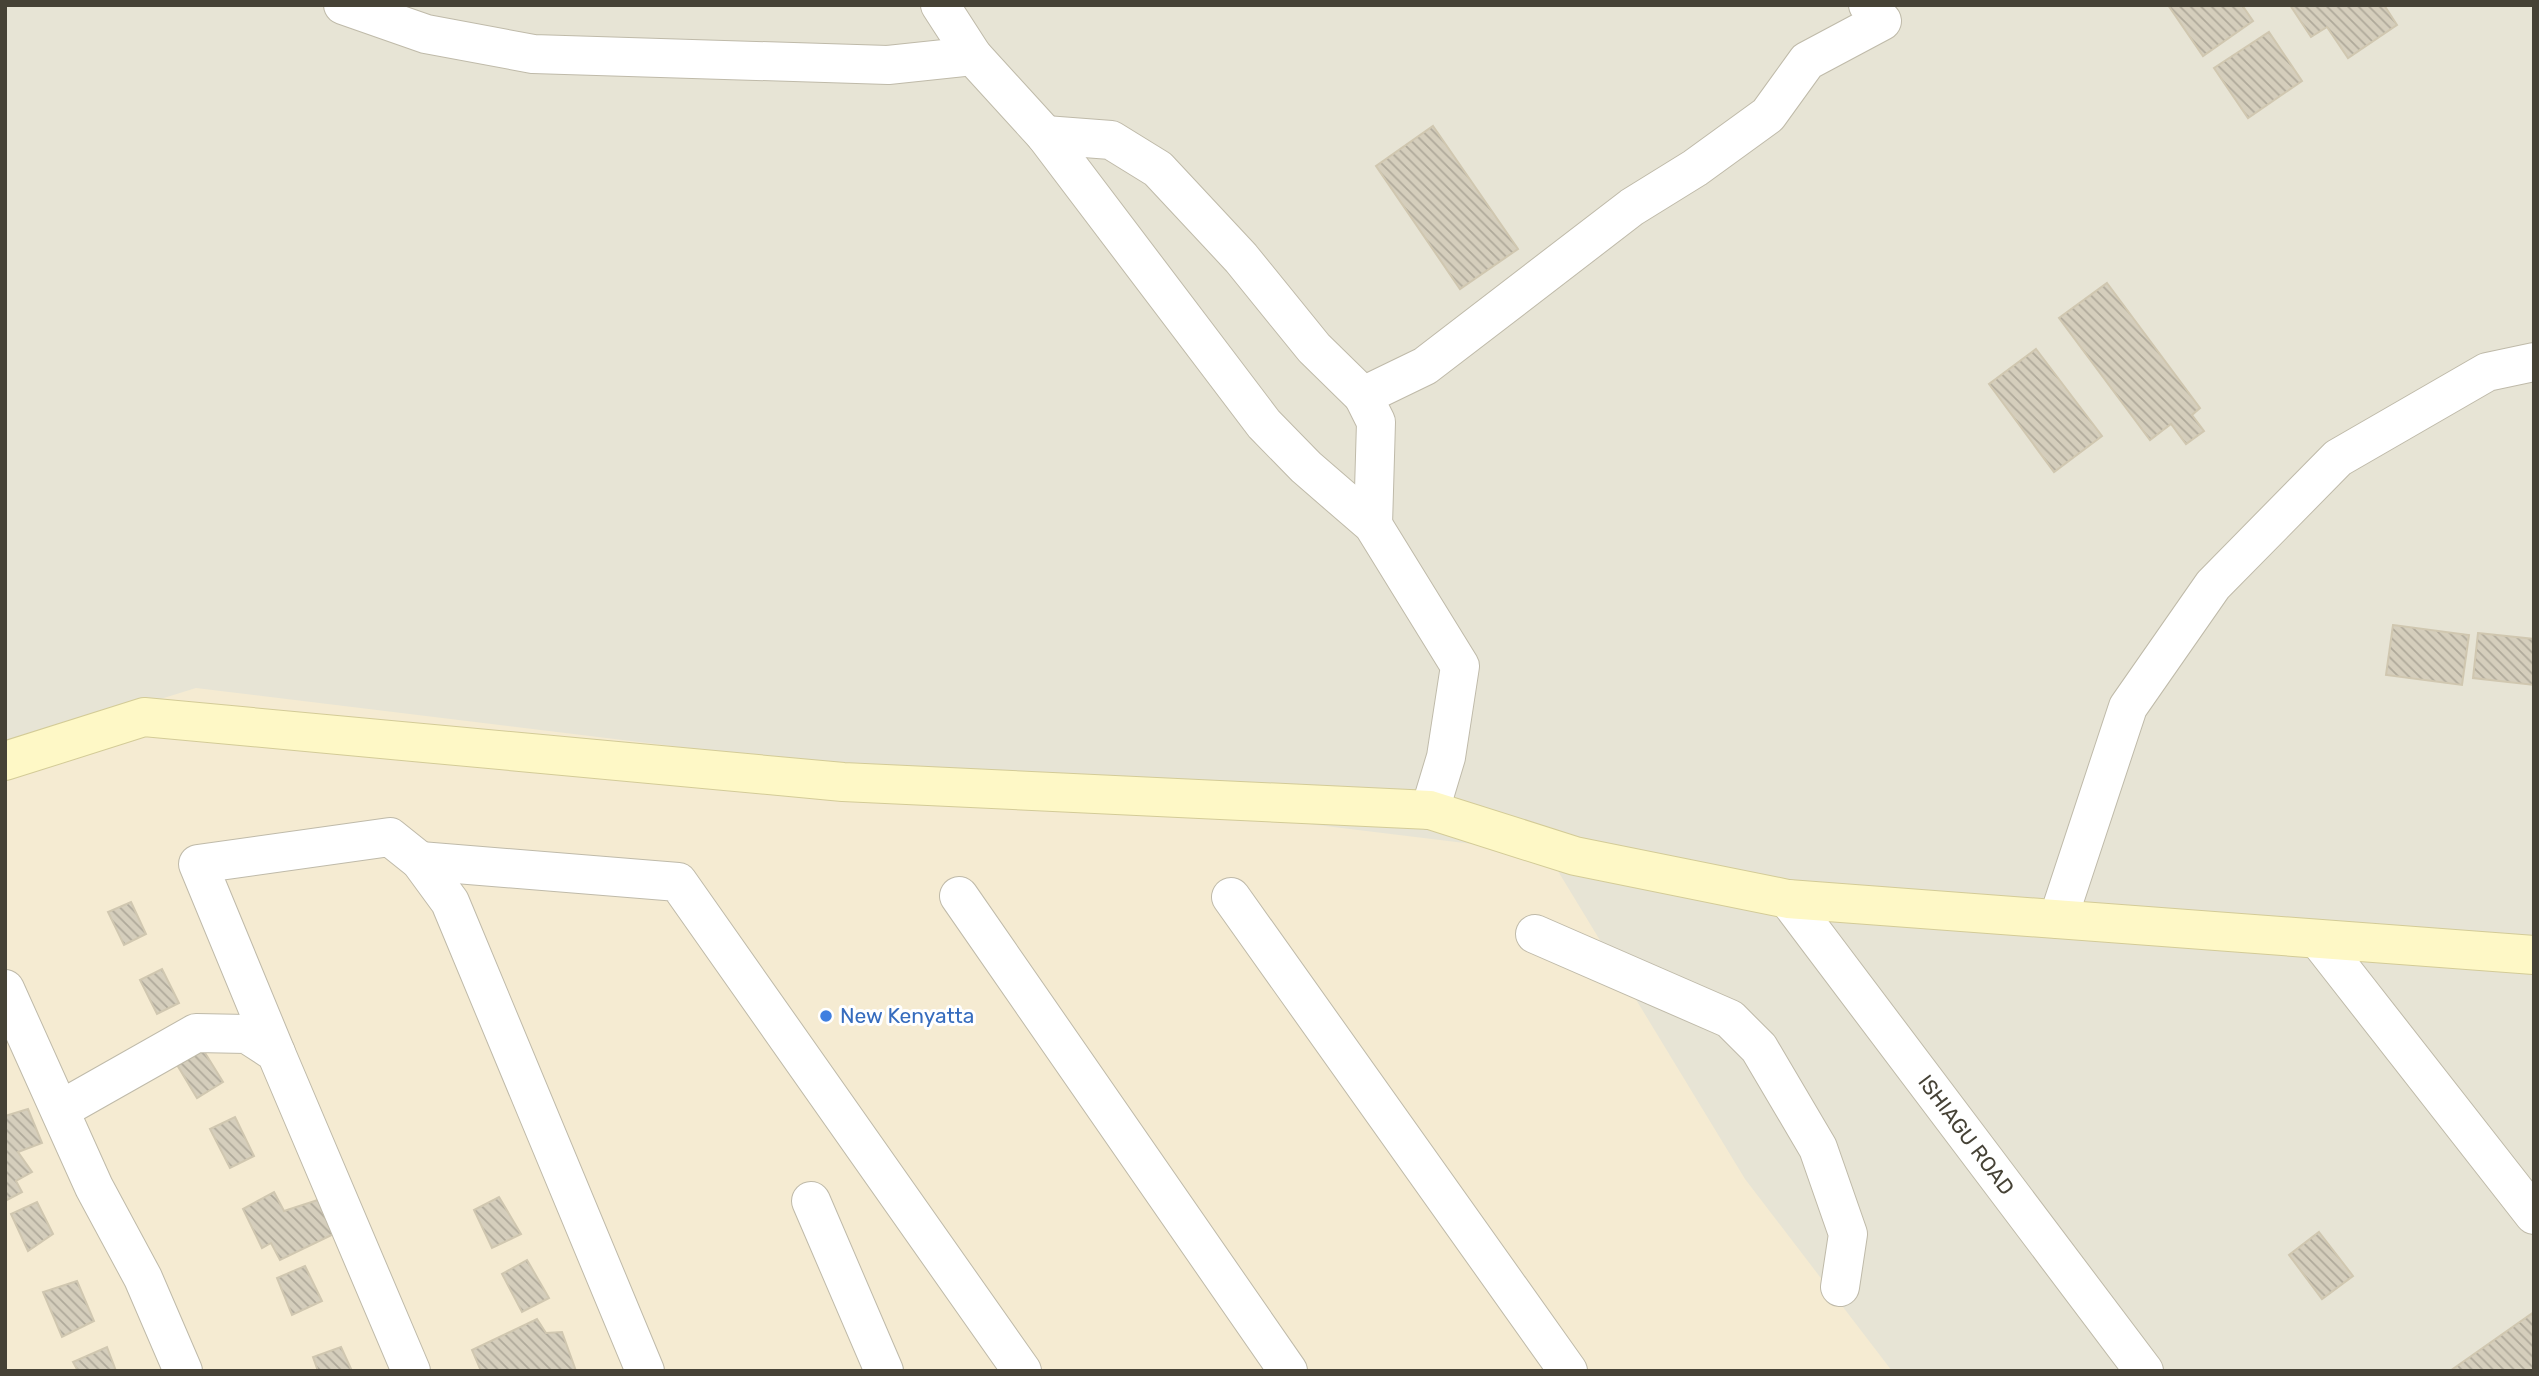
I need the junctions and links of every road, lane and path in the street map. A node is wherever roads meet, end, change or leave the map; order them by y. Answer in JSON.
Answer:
{"nodes":[{"id":1,"x":343,"y":5,"type":"edge"},
{"id":2,"x":940,"y":5,"type":"edge"},
{"id":3,"x":1883,"y":11,"type":"edge"},
{"id":4,"x":974,"y":56,"type":"junction"},
{"id":5,"x":1045,"y":135,"type":"junction"},
{"id":6,"x":2534,"y":362,"type":"edge"},
{"id":7,"x":1363,"y":396,"type":"junction"},
{"id":8,"x":1373,"y":525,"type":"junction"},
{"id":9,"x":5,"y":761,"type":"edge"},
{"id":10,"x":1430,"y":810,"type":"junction"},
{"id":11,"x":420,"y":860,"type":"junction"},
{"id":12,"x":959,"y":896,"type":"dead end"},
{"id":13,"x":1231,"y":897,"type":"dead end"},
{"id":14,"x":1788,"y":899,"type":"junction"},
{"id":15,"x":2058,"y":919,"type":"junction"},
{"id":16,"x":1535,"y":934,"type":"dead end"},
{"id":17,"x":2318,"y":939,"type":"junction"},
{"id":18,"x":2534,"y":955,"type":"edge"},
{"id":19,"x":5,"y":989,"type":"edge"},
{"id":20,"x":276,"y":1053,"type":"junction"},
{"id":21,"x":60,"y":1110,"type":"junction"},
{"id":22,"x":811,"y":1201,"type":"dead end"},
{"id":23,"x":2534,"y":1215,"type":"edge"},
{"id":24,"x":1840,"y":1287,"type":"dead end"},
{"id":25,"x":183,"y":1371,"type":"edge"},
{"id":26,"x":411,"y":1371,"type":"edge"},
{"id":27,"x":645,"y":1371,"type":"edge"},
{"id":28,"x":884,"y":1371,"type":"edge"},
{"id":29,"x":1022,"y":1371,"type":"edge"},
{"id":30,"x":1288,"y":1371,"type":"edge"},
{"id":31,"x":1568,"y":1371,"type":"edge"},
{"id":32,"x":2144,"y":1371,"type":"edge"}],
"edges":[{"from":1,"to":4,"type":"street"},
{"from":2,"to":4,"type":"street"},
{"from":3,"to":7,"type":"street"},
{"from":4,"to":5,"type":"street"},
{"from":5,"to":7,"type":"street"},
{"from":5,"to":8,"type":"street"},
{"from":6,"to":15,"type":"street"},
{"from":7,"to":8,"type":"street"},
{"from":8,"to":10,"type":"street"},
{"from":9,"to":10,"type":"street"},
{"from":10,"to":14,"type":"street"},
{"from":11,"to":20,"type":"street"},
{"from":11,"to":27,"type":"street"},
{"from":11,"to":29,"type":"street"},
{"from":12,"to":30,"type":"street"},
{"from":13,"to":31,"type":"street"},
{"from":14,"to":15,"type":"street"},
{"from":14,"to":32,"type":"street","name":"ISHIAGU ROAD"},
{"from":15,"to":17,"type":"street"},
{"from":16,"to":24,"type":"street"},
{"from":17,"to":18,"type":"street"},
{"from":17,"to":23,"type":"street"},
{"from":19,"to":21,"type":"street"},
{"from":20,"to":21,"type":"street"},
{"from":20,"to":26,"type":"street"},
{"from":21,"to":25,"type":"street"},
{"from":22,"to":28,"type":"street"}]}
